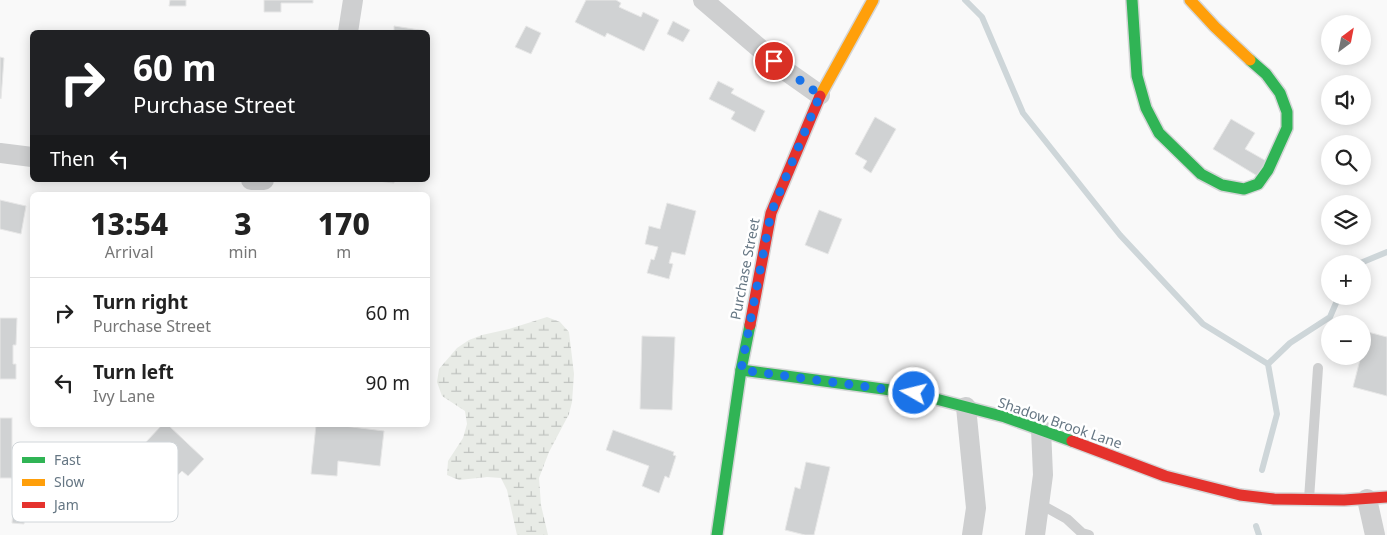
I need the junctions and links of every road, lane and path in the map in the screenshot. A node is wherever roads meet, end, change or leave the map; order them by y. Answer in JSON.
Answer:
{"nodes":[{"id":1,"x":353,"y":0,"type":"edge"},
{"id":2,"x":703,"y":0,"type":"edge"},
{"id":3,"x":873,"y":0,"type":"edge"},
{"id":4,"x":1132,"y":0,"type":"edge"},
{"id":5,"x":1190,"y":0,"type":"edge"},
{"id":6,"x":348,"y":30,"type":"edge"},
{"id":7,"x":820,"y":95,"type":"junction"},
{"id":8,"x":0,"y":153,"type":"edge"},
{"id":9,"x":30,"y":157,"type":"edge"},
{"id":10,"x":1318,"y":368,"type":"dead end"},
{"id":11,"x":741,"y":370,"type":"junction"},
{"id":12,"x":966,"y":407,"type":"junction"},
{"id":13,"x":1041,"y":429,"type":"junction"},
{"id":14,"x":1387,"y":497,"type":"edge"},
{"id":15,"x":1367,"y":499,"type":"junction"},
{"id":16,"x":1309,"y":500,"type":"junction"},
{"id":17,"x":1040,"y":504,"type":"junction"},
{"id":18,"x":717,"y":535,"type":"edge"},
{"id":19,"x":972,"y":535,"type":"edge"},
{"id":20,"x":1036,"y":535,"type":"edge"},
{"id":21,"x":1089,"y":535,"type":"edge"},
{"id":22,"x":1375,"y":535,"type":"edge"}],
"edges":[{"from":1,"to":6,"type":"street"},
{"from":2,"to":7,"type":"street"},
{"from":3,"to":7,"type":"street","name":"Purchase Street"},
{"from":4,"to":5,"type":"street"},
{"from":7,"to":11,"type":"street","name":"Purchase Street"},
{"from":8,"to":9,"type":"street"},
{"from":10,"to":16,"type":"lane"},
{"from":11,"to":12,"type":"street","name":"Shadow Brook Lane"},
{"from":11,"to":18,"type":"street","name":"Purchase Street"},
{"from":12,"to":13,"type":"street","name":"Shadow Brook Lane"},
{"from":12,"to":19,"type":"street"},
{"from":13,"to":16,"type":"street","name":"Shadow Brook Lane"},
{"from":13,"to":17,"type":"street"},
{"from":14,"to":15,"type":"street","name":"Shadow Brook Lane"},
{"from":15,"to":16,"type":"street","name":"Shadow Brook Lane"},
{"from":15,"to":22,"type":"street"},
{"from":17,"to":20,"type":"street"},
{"from":17,"to":21,"type":"lane"}]}
